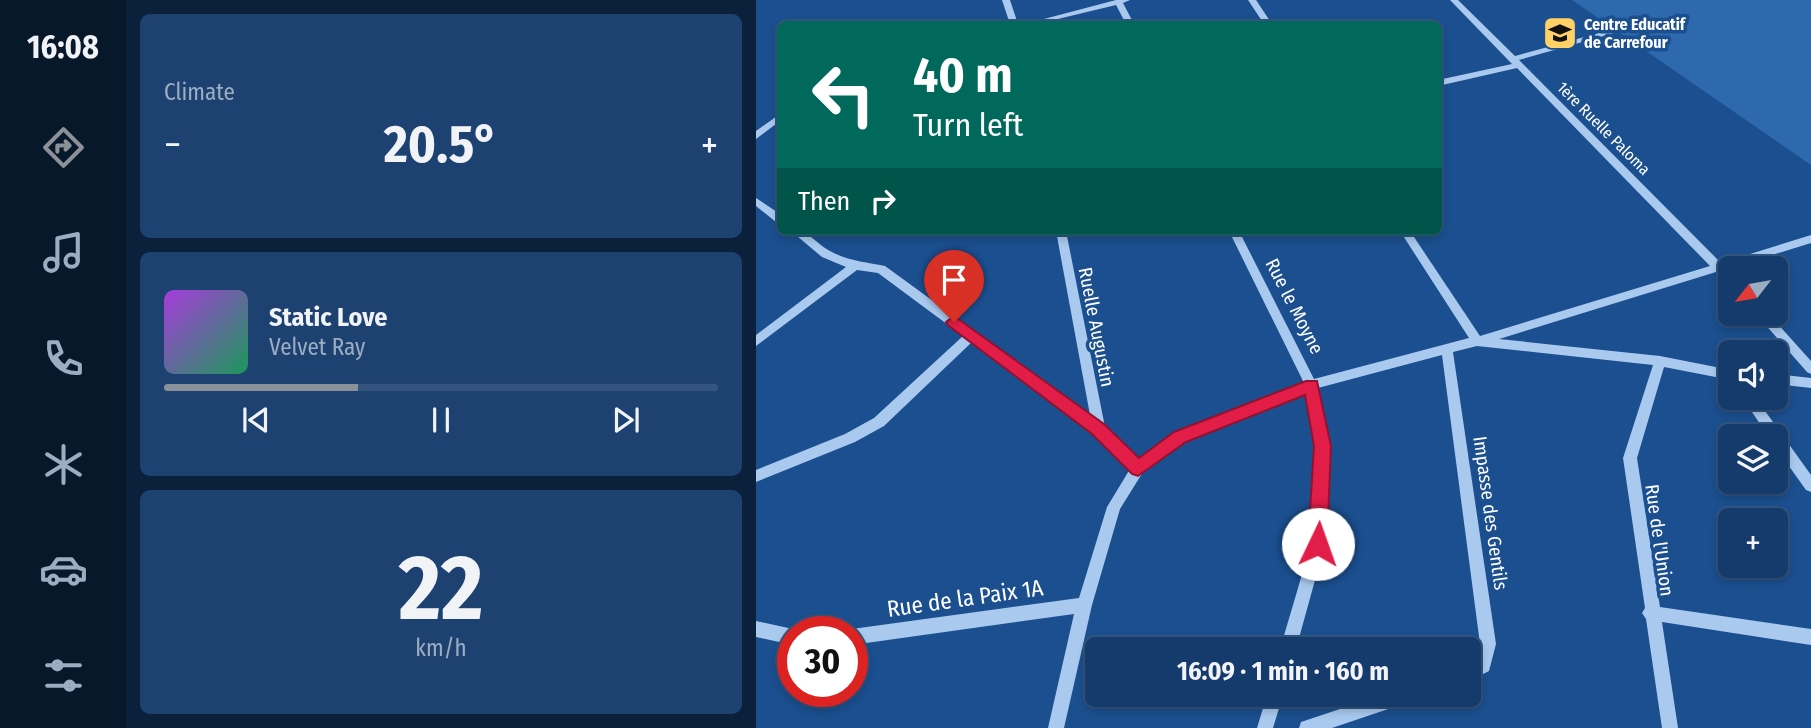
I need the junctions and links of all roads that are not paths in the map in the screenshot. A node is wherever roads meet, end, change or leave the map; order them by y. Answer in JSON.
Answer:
{"nodes":[{"id":1,"x":1006,"y":0,"type":"edge"},
{"id":2,"x":1252,"y":0,"type":"edge"},
{"id":3,"x":1454,"y":0,"type":"edge"},
{"id":4,"x":1122,"y":1,"type":"edge"},
{"id":5,"x":1013,"y":21,"type":"edge"},
{"id":6,"x":1041,"y":21,"type":"edge"},
{"id":7,"x":1129,"y":21,"type":"edge"},
{"id":8,"x":1266,"y":21,"type":"edge"},
{"id":9,"x":1629,"y":26,"type":"dead end"},
{"id":10,"x":1517,"y":62,"type":"junction"},
{"id":11,"x":1442,"y":82,"type":"edge"},
{"id":12,"x":777,"y":119,"type":"edge"},
{"id":13,"x":756,"y":136,"type":"edge"},
{"id":14,"x":758,"y":207,"type":"edge"},
{"id":15,"x":777,"y":217,"type":"edge"},
{"id":16,"x":801,"y":235,"type":"edge"},
{"id":17,"x":1062,"y":235,"type":"edge"},
{"id":18,"x":1236,"y":235,"type":"edge"},
{"id":19,"x":1408,"y":235,"type":"edge"},
{"id":20,"x":1811,"y":239,"type":"edge"},
{"id":21,"x":1755,"y":256,"type":"edge"},
{"id":22,"x":855,"y":266,"type":"junction"},
{"id":23,"x":1718,"y":266,"type":"edge"},
{"id":24,"x":1718,"y":267,"type":"edge"},
{"id":25,"x":1773,"y":326,"type":"edge"},
{"id":26,"x":972,"y":335,"type":"junction"},
{"id":27,"x":756,"y":341,"type":"edge"},
{"id":28,"x":1477,"y":341,"type":"junction"},
{"id":29,"x":1447,"y":349,"type":"junction"},
{"id":30,"x":1660,"y":361,"type":"junction"},
{"id":31,"x":1811,"y":369,"type":"edge"},
{"id":32,"x":1718,"y":372,"type":"edge"},
{"id":33,"x":1788,"y":380,"type":"edge"},
{"id":34,"x":1811,"y":383,"type":"edge"},
{"id":35,"x":1311,"y":385,"type":"junction"},
{"id":36,"x":1098,"y":429,"type":"junction"},
{"id":37,"x":1788,"y":454,"type":"edge"},
{"id":38,"x":1138,"y":468,"type":"junction"},
{"id":39,"x":756,"y":476,"type":"edge"},
{"id":40,"x":1811,"y":486,"type":"edge"},
{"id":41,"x":1084,"y":605,"type":"junction"},
{"id":42,"x":1650,"y":612,"type":"junction"},
{"id":43,"x":756,"y":629,"type":"edge"},
{"id":44,"x":777,"y":634,"type":"edge"},
{"id":45,"x":868,"y":635,"type":"edge"},
{"id":46,"x":1291,"y":637,"type":"edge"},
{"id":47,"x":1811,"y":637,"type":"edge"},
{"id":48,"x":1481,"y":666,"type":"edge"},
{"id":49,"x":1271,"y":707,"type":"edge"},
{"id":50,"x":1370,"y":707,"type":"edge"},
{"id":51,"x":1056,"y":728,"type":"edge"},
{"id":52,"x":1265,"y":728,"type":"edge"},
{"id":53,"x":1307,"y":728,"type":"edge"},
{"id":54,"x":1670,"y":728,"type":"edge"}],
"edges":[{"from":1,"to":5,"type":"street"},
{"from":2,"to":8,"type":"street"},
{"from":3,"to":10,"type":"street","name":"1ère Ruelle Paloma"},
{"from":4,"to":6,"type":"street"},
{"from":4,"to":7,"type":"street"},
{"from":9,"to":10,"type":"street"},
{"from":10,"to":11,"type":"street"},
{"from":10,"to":23,"type":"street","name":"1ère Ruelle Paloma"},
{"from":12,"to":13,"type":"street"},
{"from":14,"to":15,"type":"street"},
{"from":16,"to":22,"type":"street"},
{"from":17,"to":36,"type":"street","name":"Ruelle Augustin"},
{"from":18,"to":35,"type":"street","name":"Rue le Moyne"},
{"from":19,"to":28,"type":"street"},
{"from":20,"to":21,"type":"street"},
{"from":22,"to":26,"type":"street"},
{"from":22,"to":27,"type":"street"},
{"from":24,"to":28,"type":"street"},
{"from":25,"to":31,"type":"street"},
{"from":26,"to":36,"type":"street"},
{"from":26,"to":39,"type":"street"},
{"from":28,"to":29,"type":"street"},
{"from":28,"to":30,"type":"street"},
{"from":29,"to":35,"type":"street"},
{"from":29,"to":48,"type":"street","name":"Impasse des Gentils"},
{"from":30,"to":32,"type":"street"},
{"from":30,"to":42,"type":"street","name":"Rue de l'Union"},
{"from":33,"to":34,"type":"street"},
{"from":35,"to":38,"type":"street"},
{"from":35,"to":46,"type":"street","name":"Rue le Moyne"},
{"from":36,"to":38,"type":"street"},
{"from":37,"to":40,"type":"street"},
{"from":38,"to":41,"type":"street"},
{"from":41,"to":45,"type":"street","name":"Rue de la Paix 1A"},
{"from":41,"to":51,"type":"street"},
{"from":42,"to":47,"type":"street"},
{"from":42,"to":54,"type":"street","name":"Rue de l'Union"},
{"from":43,"to":44,"type":"street"},
{"from":49,"to":52,"type":"street"},
{"from":50,"to":53,"type":"street"}]}
